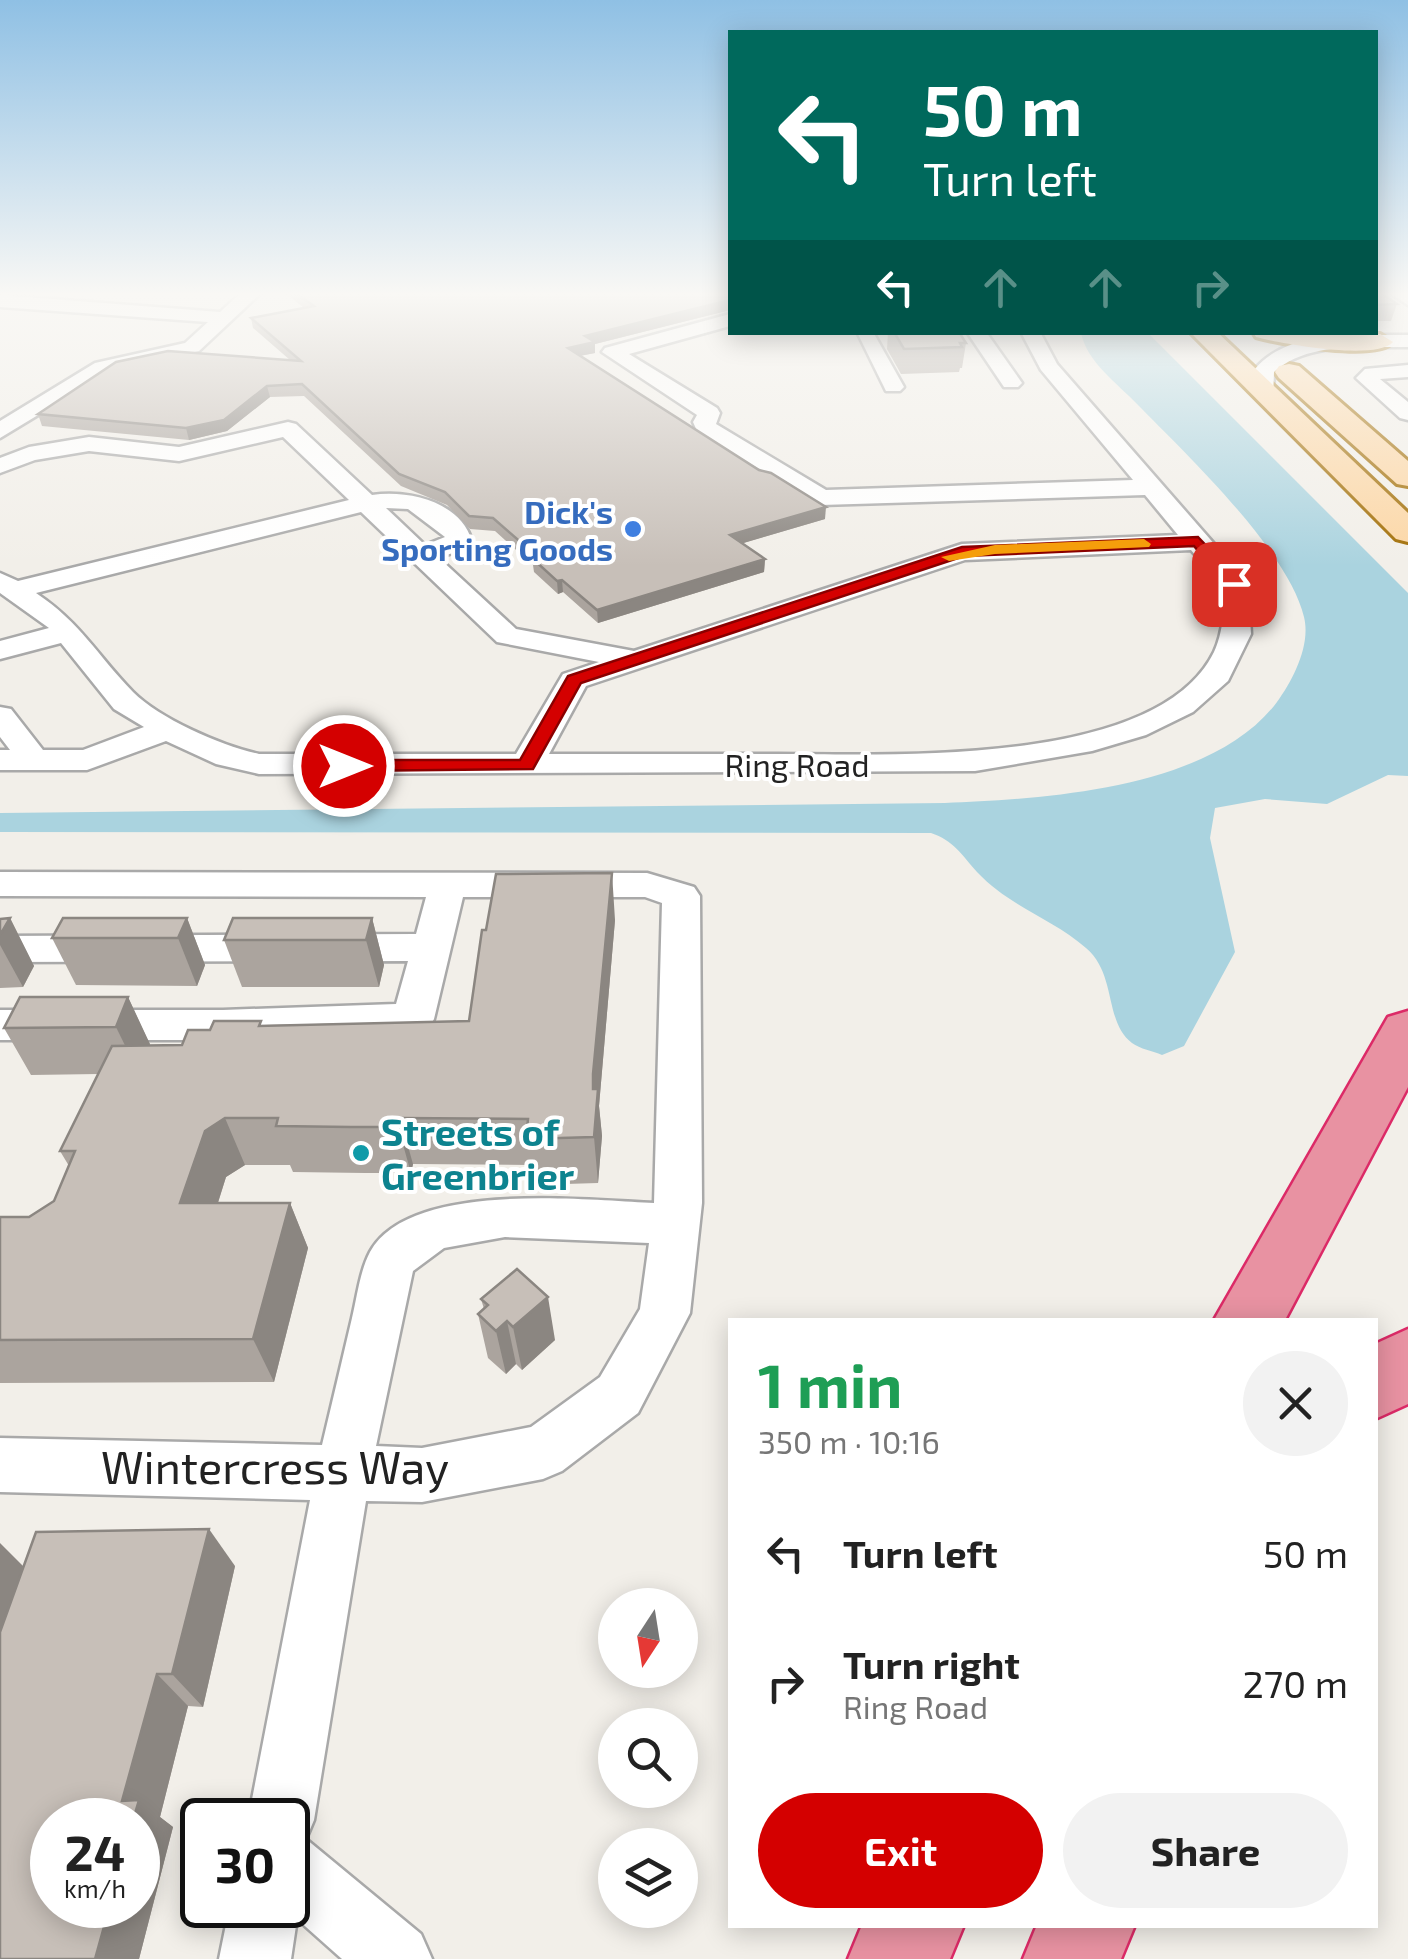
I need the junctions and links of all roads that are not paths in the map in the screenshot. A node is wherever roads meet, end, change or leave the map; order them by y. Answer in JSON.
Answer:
{"nodes":[{"id":1,"x":76,"y":383,"type":"edge"},
{"id":2,"x":643,"y":383,"type":"edge"},
{"id":3,"x":891,"y":383,"type":"edge"},
{"id":4,"x":1063,"y":383,"type":"edge"},
{"id":5,"x":1254,"y":383,"type":"edge"},
{"id":6,"x":1265,"y":383,"type":"edge"},
{"id":7,"x":1305,"y":383,"type":"edge"},
{"id":8,"x":1315,"y":383,"type":"edge"},
{"id":9,"x":1373,"y":383,"type":"edge"},
{"id":10,"x":893,"y":387,"type":"dead end"},
{"id":11,"x":1265,"y":394,"type":"junction"},
{"id":12,"x":1319,"y":398,"type":"junction"},
{"id":13,"x":1408,"y":413,"type":"edge"},
{"id":14,"x":675,"y":418,"type":"edge"},
{"id":15,"x":705,"y":420,"type":"junction"},
{"id":16,"x":0,"y":431,"type":"edge"},
{"id":17,"x":0,"y":466,"type":"edge"},
{"id":18,"x":1408,"y":477,"type":"edge"},
{"id":19,"x":1154,"y":488,"type":"junction"},
{"id":20,"x":366,"y":502,"type":"junction"},
{"id":21,"x":1408,"y":532,"type":"edge"},
{"id":22,"x":1198,"y":542,"type":"junction"},
{"id":23,"x":422,"y":555,"type":"junction"},
{"id":24,"x":7,"y":585,"type":"edge"},
{"id":25,"x":70,"y":632,"type":"junction"},
{"id":26,"x":0,"y":650,"type":"edge"},
{"id":27,"x":636,"y":660,"type":"junction"},
{"id":28,"x":2,"y":720,"type":"edge"},
{"id":29,"x":168,"y":729,"type":"junction"},
{"id":30,"x":0,"y":760,"type":"edge"},
{"id":31,"x":34,"y":760,"type":"junction"},
{"id":32,"x":526,"y":765,"type":"junction"},
{"id":33,"x":0,"y":884,"type":"edge"},
{"id":34,"x":448,"y":884,"type":"junction"},
{"id":35,"x":432,"y":947,"type":"junction"},
{"id":36,"x":0,"y":949,"type":"edge"},
{"id":37,"x":0,"y":1025,"type":"edge"},
{"id":38,"x":1408,"y":1032,"type":"edge"},
{"id":39,"x":676,"y":1224,"type":"junction"},
{"id":40,"x":1250,"y":1318,"type":"edge"},
{"id":41,"x":1408,"y":1362,"type":"edge"},
{"id":42,"x":1378,"y":1383,"type":"edge"},
{"id":43,"x":0,"y":1465,"type":"edge"},
{"id":44,"x":343,"y":1473,"type":"junction"},
{"id":45,"x":284,"y":1798,"type":"edge"},
{"id":46,"x":310,"y":1885,"type":"edge"},
{"id":47,"x":261,"y":1928,"type":"edge"},
{"id":48,"x":914,"y":1928,"type":"edge"},
{"id":49,"x":1087,"y":1928,"type":"edge"},
{"id":50,"x":255,"y":1959,"type":"edge"},
{"id":51,"x":396,"y":1959,"type":"edge"},
{"id":52,"x":897,"y":1959,"type":"edge"},
{"id":53,"x":1072,"y":1959,"type":"edge"}],
"edges":[{"from":1,"to":16,"type":"street"},
{"from":2,"to":15,"type":"street"},
{"from":3,"to":10,"type":"street"},
{"from":4,"to":19,"type":"street","name":"Ring Road"},
{"from":5,"to":11,"type":"main road"},
{"from":6,"to":11,"type":"street"},
{"from":7,"to":12,"type":"main road"},
{"from":8,"to":12,"type":"street"},
{"from":9,"to":13,"type":"street"},
{"from":11,"to":21,"type":"main road"},
{"from":12,"to":18,"type":"main road"},
{"from":14,"to":15,"type":"street"},
{"from":15,"to":19,"type":"street"},
{"from":17,"to":20,"type":"street"},
{"from":19,"to":22,"type":"street","name":"Ring Road"},
{"from":20,"to":23,"type":"street"},
{"from":20,"to":23,"type":"street"},
{"from":20,"to":24,"type":"street"},
{"from":22,"to":27,"type":"street"},
{"from":22,"to":32,"type":"street","name":"Ring Road"},
{"from":23,"to":27,"type":"street"},
{"from":24,"to":25,"type":"street","name":"Ring Road"},
{"from":25,"to":26,"type":"street"},
{"from":25,"to":29,"type":"street","name":"Ring Road"},
{"from":27,"to":32,"type":"street"},
{"from":28,"to":31,"type":"street"},
{"from":29,"to":31,"type":"street"},
{"from":29,"to":32,"type":"street","name":"Ring Road"},
{"from":30,"to":31,"type":"street"},
{"from":33,"to":34,"type":"street"},
{"from":34,"to":35,"type":"street"},
{"from":34,"to":39,"type":"street","name":"Wintercress Way"},
{"from":35,"to":36,"type":"street"},
{"from":35,"to":37,"type":"street"},
{"from":38,"to":40,"type":"highway"},
{"from":39,"to":44,"type":"street","name":"Wintercress Way"},
{"from":39,"to":44,"type":"street"},
{"from":41,"to":42,"type":"highway"},
{"from":43,"to":44,"type":"street","name":"Wintercress Way"},
{"from":44,"to":45,"type":"street"},
{"from":46,"to":51,"type":"street"},
{"from":47,"to":50,"type":"street"},
{"from":48,"to":52,"type":"highway"},
{"from":49,"to":53,"type":"highway"}]}
